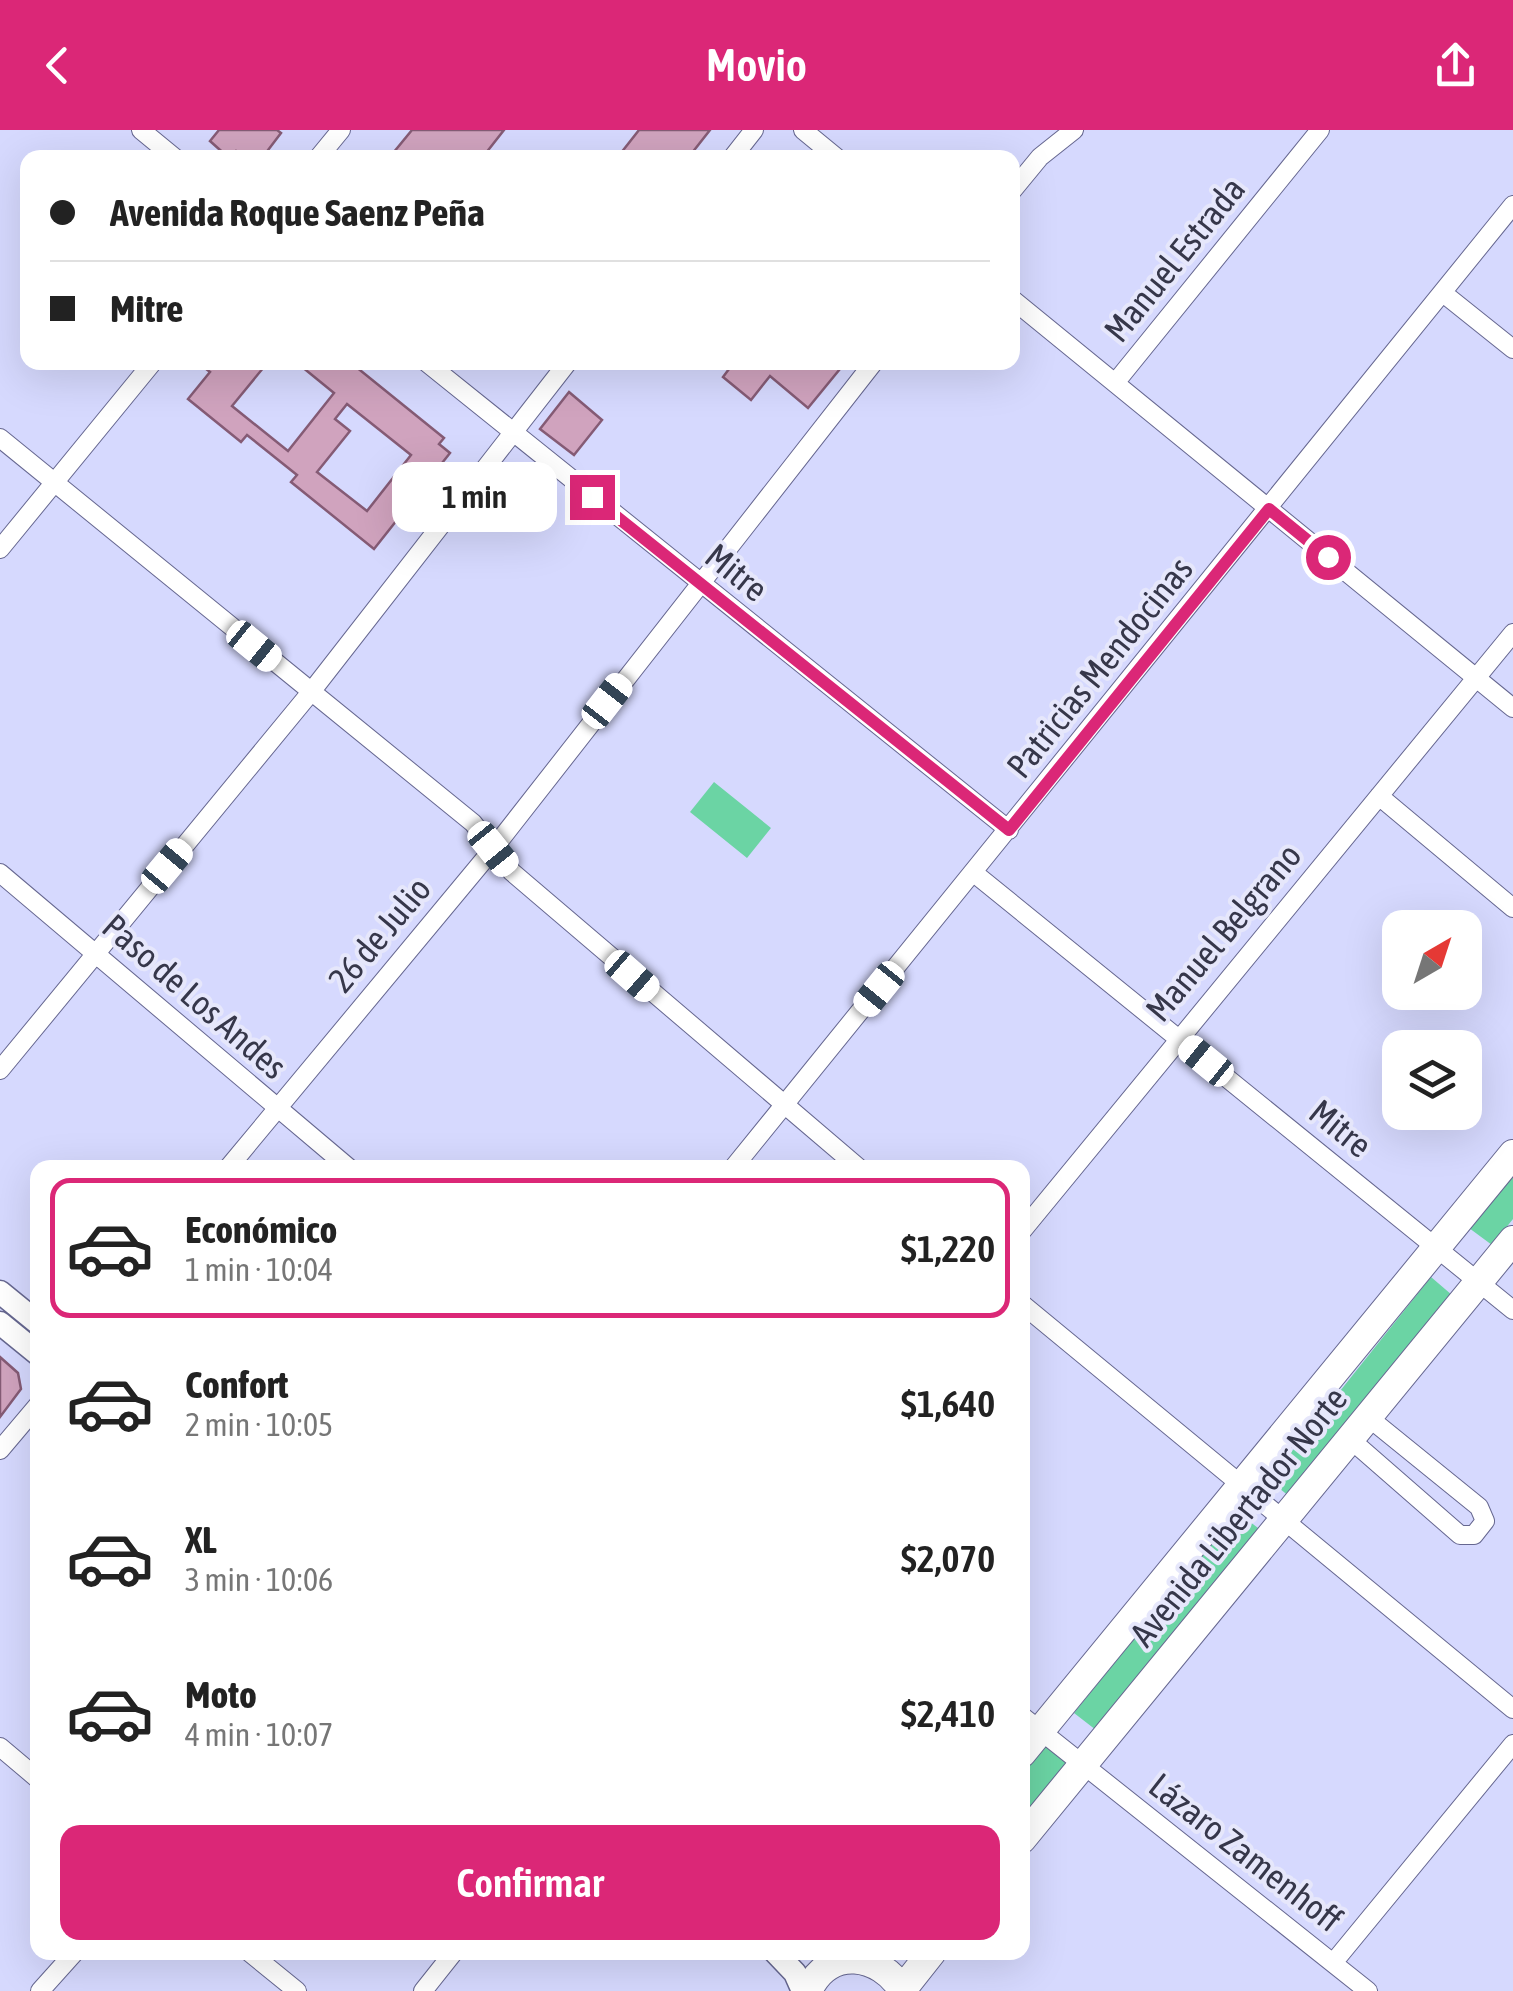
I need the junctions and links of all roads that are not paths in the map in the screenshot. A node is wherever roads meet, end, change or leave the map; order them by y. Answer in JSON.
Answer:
{"nodes":[{"id":1,"x":141,"y":130,"type":"edge"},
{"id":2,"x":341,"y":130,"type":"edge"},
{"id":3,"x":754,"y":130,"type":"edge"},
{"id":4,"x":803,"y":130,"type":"edge"},
{"id":5,"x":1074,"y":130,"type":"edge"},
{"id":6,"x":1320,"y":130,"type":"edge"},
{"id":7,"x":165,"y":150,"type":"edge"},
{"id":8,"x":325,"y":150,"type":"edge"},
{"id":9,"x":738,"y":150,"type":"edge"},
{"id":10,"x":827,"y":150,"type":"edge"},
{"id":11,"x":1020,"y":181,"type":"edge"},
{"id":12,"x":1513,"y":205,"type":"edge"},
{"id":13,"x":1443,"y":293,"type":"junction"},
{"id":14,"x":1020,"y":305,"type":"edge"},
{"id":15,"x":1513,"y":349,"type":"edge"},
{"id":16,"x":147,"y":370,"type":"edge"},
{"id":17,"x":436,"y":370,"type":"edge"},
{"id":18,"x":562,"y":370,"type":"edge"},
{"id":19,"x":868,"y":370,"type":"edge"},
{"id":20,"x":1116,"y":382,"type":"junction"},
{"id":21,"x":511,"y":433,"type":"junction"},
{"id":22,"x":0,"y":438,"type":"edge"},
{"id":23,"x":56,"y":483,"type":"junction"},
{"id":24,"x":1269,"y":509,"type":"junction"},
{"id":25,"x":0,"y":549,"type":"edge"},
{"id":26,"x":699,"y":583,"type":"junction"},
{"id":27,"x":1513,"y":633,"type":"edge"},
{"id":28,"x":1478,"y":678,"type":"junction"},
{"id":29,"x":311,"y":692,"type":"junction"},
{"id":30,"x":1513,"y":708,"type":"edge"},
{"id":31,"x":1379,"y":796,"type":"junction"},
{"id":32,"x":1009,"y":830,"type":"junction"},
{"id":33,"x":493,"y":849,"type":"junction"},
{"id":34,"x":0,"y":873,"type":"edge"},
{"id":35,"x":974,"y":873,"type":"junction"},
{"id":36,"x":1513,"y":908,"type":"edge"},
{"id":37,"x":95,"y":953,"type":"junction"},
{"id":38,"x":1177,"y":1037,"type":"junction"},
{"id":39,"x":0,"y":1070,"type":"edge"},
{"id":40,"x":783,"y":1105,"type":"junction"},
{"id":41,"x":275,"y":1108,"type":"junction"},
{"id":42,"x":1513,"y":1154,"type":"edge"},
{"id":43,"x":234,"y":1160,"type":"edge"},
{"id":44,"x":339,"y":1160,"type":"edge"},
{"id":45,"x":739,"y":1160,"type":"edge"},
{"id":46,"x":849,"y":1160,"type":"edge"},
{"id":47,"x":1030,"y":1221,"type":"edge"},
{"id":48,"x":1513,"y":1240,"type":"edge"},
{"id":49,"x":1438,"y":1248,"type":"junction"},
{"id":50,"x":1478,"y":1283,"type":"junction"},
{"id":51,"x":0,"y":1292,"type":"edge"},
{"id":52,"x":1513,"y":1310,"type":"edge"},
{"id":53,"x":1030,"y":1311,"type":"edge"},
{"id":54,"x":30,"y":1316,"type":"edge"},
{"id":55,"x":0,"y":1323,"type":"edge"},
{"id":56,"x":30,"y":1347,"type":"edge"},
{"id":57,"x":30,"y":1414,"type":"edge"},
{"id":58,"x":1359,"y":1428,"type":"junction"},
{"id":59,"x":0,"y":1450,"type":"edge"},
{"id":60,"x":1241,"y":1488,"type":"junction"},
{"id":61,"x":1283,"y":1520,"type":"junction"},
{"id":62,"x":1513,"y":1708,"type":"edge"},
{"id":63,"x":1032,"y":1723,"type":"edge"},
{"id":64,"x":1513,"y":1744,"type":"edge"},
{"id":65,"x":0,"y":1748,"type":"edge"},
{"id":66,"x":1083,"y":1764,"type":"junction"},
{"id":67,"x":30,"y":1772,"type":"edge"},
{"id":68,"x":1030,"y":1829,"type":"edge"},
{"id":69,"x":68,"y":1960,"type":"edge"},
{"id":70,"x":259,"y":1960,"type":"edge"},
{"id":71,"x":448,"y":1960,"type":"edge"},
{"id":72,"x":783,"y":1960,"type":"edge"},
{"id":73,"x":844,"y":1960,"type":"edge"},
{"id":74,"x":867,"y":1960,"type":"edge"},
{"id":75,"x":926,"y":1960,"type":"edge"},
{"id":76,"x":1333,"y":1962,"type":"junction"},
{"id":77,"x":903,"y":1990,"type":"edge"},
{"id":78,"x":40,"y":1991,"type":"edge"},
{"id":79,"x":297,"y":1991,"type":"edge"},
{"id":80,"x":423,"y":1991,"type":"edge"},
{"id":81,"x":806,"y":1991,"type":"edge"},
{"id":82,"x":1368,"y":1991,"type":"edge"}],
"edges":[{"from":1,"to":7,"type":"street"},
{"from":2,"to":8,"type":"street"},
{"from":3,"to":9,"type":"street"},
{"from":4,"to":10,"type":"street"},
{"from":5,"to":11,"type":"street"},
{"from":6,"to":20,"type":"street","name":"Manuel Estrada"},
{"from":12,"to":13,"type":"street","name":"Patricias Mendocinas"},
{"from":13,"to":15,"type":"street"},
{"from":13,"to":24,"type":"street","name":"Patricias Mendocinas"},
{"from":14,"to":20,"type":"street"},
{"from":16,"to":23,"type":"street"},
{"from":17,"to":21,"type":"street","name":"Mitre"},
{"from":18,"to":21,"type":"street"},
{"from":19,"to":26,"type":"street","name":"26 de Julio"},
{"from":20,"to":24,"type":"street"},
{"from":21,"to":26,"type":"street","name":"Mitre"},
{"from":21,"to":29,"type":"street"},
{"from":22,"to":23,"type":"street"},
{"from":23,"to":25,"type":"street"},
{"from":23,"to":29,"type":"street"},
{"from":24,"to":28,"type":"street"},
{"from":24,"to":32,"type":"street","name":"Patricias Mendocinas"},
{"from":26,"to":32,"type":"street","name":"Mitre"},
{"from":26,"to":33,"type":"street","name":"26 de Julio"},
{"from":27,"to":28,"type":"street","name":"Manuel Belgrano"},
{"from":28,"to":30,"type":"street"},
{"from":28,"to":31,"type":"street","name":"Manuel Belgrano"},
{"from":29,"to":33,"type":"street"},
{"from":29,"to":37,"type":"street"},
{"from":31,"to":36,"type":"street"},
{"from":31,"to":38,"type":"street","name":"Manuel Belgrano"},
{"from":32,"to":35,"type":"street","name":"Patricias Mendocinas"},
{"from":33,"to":40,"type":"street"},
{"from":33,"to":41,"type":"street","name":"26 de Julio"},
{"from":34,"to":37,"type":"street","name":"Paso de Los Andes"},
{"from":35,"to":38,"type":"street","name":"Mitre"},
{"from":35,"to":40,"type":"street","name":"Patricias Mendocinas"},
{"from":37,"to":39,"type":"street"},
{"from":37,"to":41,"type":"street","name":"Paso de Los Andes"},
{"from":38,"to":47,"type":"street","name":"Manuel Belgrano"},
{"from":38,"to":49,"type":"street","name":"Mitre"},
{"from":40,"to":45,"type":"street","name":"Patricias Mendocinas"},
{"from":40,"to":46,"type":"street"},
{"from":41,"to":43,"type":"street","name":"26 de Julio"},
{"from":41,"to":44,"type":"street","name":"Paso de Los Andes"},
{"from":42,"to":49,"type":"highway","name":"Avenida Libertador Norte"},
{"from":48,"to":50,"type":"highway","name":"Avenida Libertador Norte"},
{"from":49,"to":50,"type":"street","name":"Mitre"},
{"from":49,"to":60,"type":"highway","name":"Avenida Libertador Norte"},
{"from":50,"to":52,"type":"street","name":"Mitre"},
{"from":50,"to":58,"type":"highway","name":"Avenida Libertador Norte"},
{"from":51,"to":54,"type":"main road"},
{"from":53,"to":60,"type":"street"},
{"from":55,"to":56,"type":"main road"},
{"from":57,"to":59,"type":"street"},
{"from":58,"to":58,"type":"street"},
{"from":58,"to":61,"type":"highway","name":"Avenida Libertador Norte"},
{"from":60,"to":61,"type":"street"},
{"from":60,"to":63,"type":"highway","name":"Avenida Libertador Norte"},
{"from":61,"to":62,"type":"street"},
{"from":61,"to":66,"type":"highway","name":"Avenida Libertador Norte"},
{"from":63,"to":66,"type":"street"},
{"from":64,"to":76,"type":"street"},
{"from":65,"to":67,"type":"street"},
{"from":66,"to":68,"type":"highway","name":"Avenida Libertador Norte"},
{"from":66,"to":76,"type":"street","name":"Lázaro Zamenhoff"},
{"from":69,"to":78,"type":"street"},
{"from":70,"to":79,"type":"street"},
{"from":71,"to":80,"type":"street"},
{"from":72,"to":81,"type":"main road"},
{"from":73,"to":81,"type":"highway"},
{"from":74,"to":77,"type":"highway"},
{"from":75,"to":77,"type":"highway"},
{"from":76,"to":82,"type":"street","name":"Lázaro Zamenhoff"}]}
